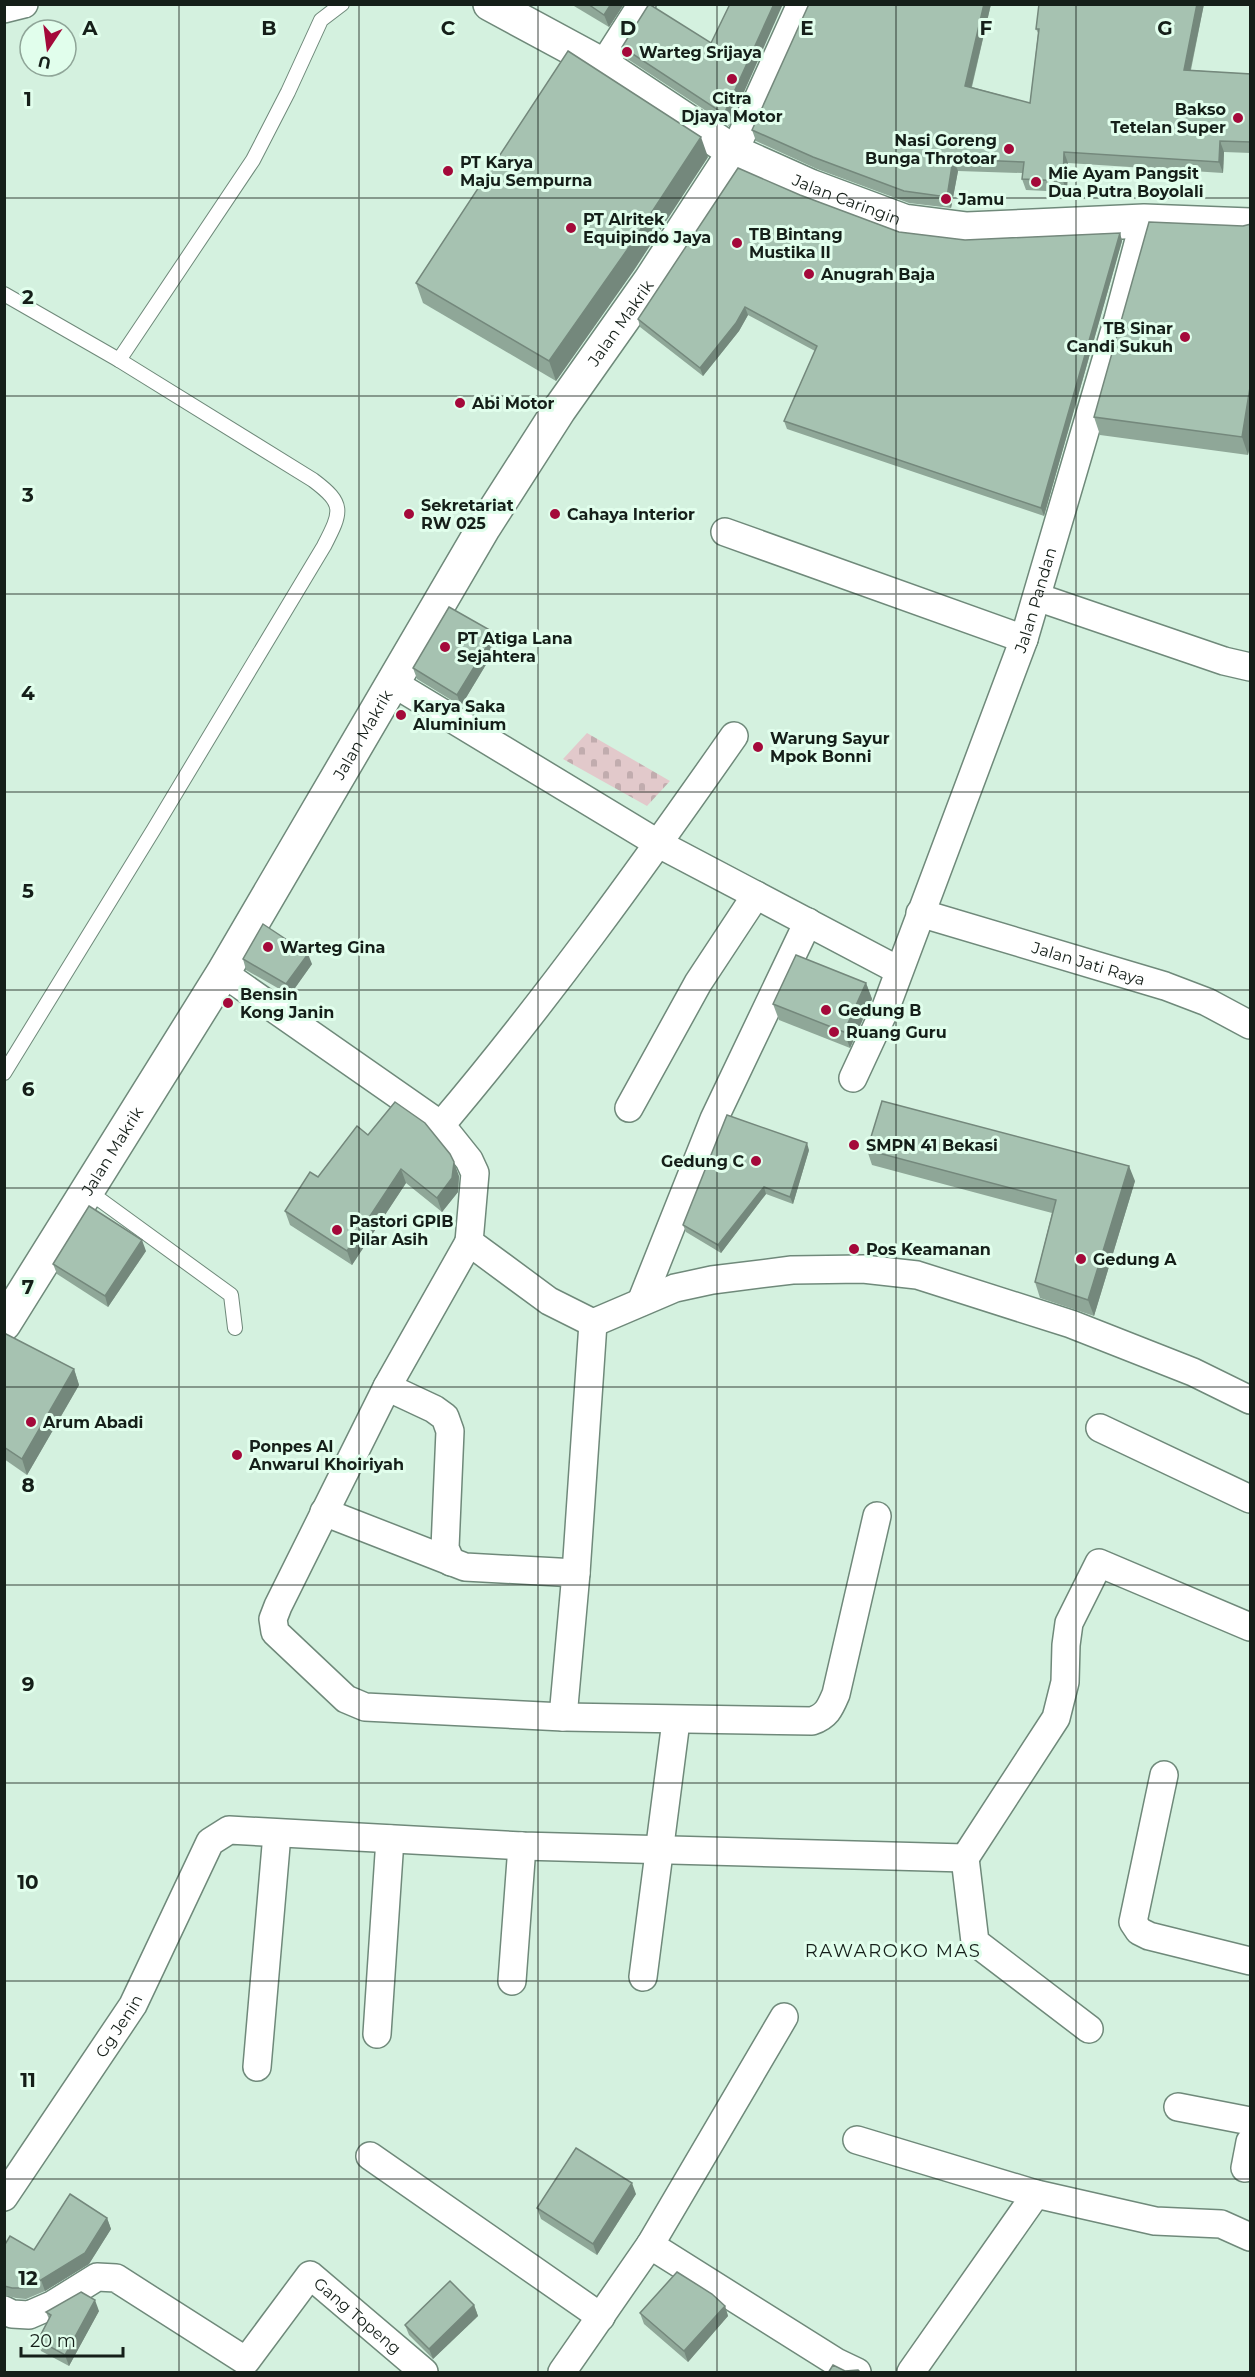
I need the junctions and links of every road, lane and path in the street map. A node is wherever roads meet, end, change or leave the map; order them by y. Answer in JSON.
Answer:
{"nodes":[{"id":1,"x":24,"y":4,"type":"edge"},
{"id":2,"x":342,"y":4,"type":"edge"},
{"id":3,"x":490,"y":4,"type":"edge"},
{"id":4,"x":642,"y":4,"type":"edge"},
{"id":5,"x":801,"y":4,"type":"edge"},
{"id":6,"x":4,"y":9,"type":"edge"},
{"id":7,"x":603,"y":65,"type":"junction"},
{"id":8,"x":734,"y":152,"type":"junction"},
{"id":9,"x":1144,"y":222,"type":"junction"},
{"id":10,"x":1251,"y":225,"type":"edge"},
{"id":11,"x":4,"y":294,"type":"edge"},
{"id":12,"x":119,"y":360,"type":"junction"},
{"id":13,"x":725,"y":532,"type":"dead end"},
{"id":14,"x":1037,"y":597,"type":"junction"},
{"id":15,"x":1024,"y":639,"type":"junction"},
{"id":16,"x":1251,"y":667,"type":"edge"},
{"id":17,"x":393,"y":683,"type":"junction"},
{"id":18,"x":734,"y":736,"type":"dead end"},
{"id":19,"x":659,"y":844,"type":"junction"},
{"id":20,"x":756,"y":895,"type":"junction"},
{"id":21,"x":920,"y":913,"type":"junction"},
{"id":22,"x":808,"y":922,"type":"junction"},
{"id":23,"x":898,"y":970,"type":"junction"},
{"id":24,"x":223,"y":973,"type":"junction"},
{"id":25,"x":1251,"y":1025,"type":"edge"},
{"id":26,"x":4,"y":1073,"type":"edge"},
{"id":27,"x":853,"y":1078,"type":"dead end"},
{"id":28,"x":629,"y":1108,"type":"dead end"},
{"id":29,"x":441,"y":1125,"type":"junction"},
{"id":30,"x":88,"y":1191,"type":"junction"},
{"id":31,"x":469,"y":1242,"type":"junction"},
{"id":32,"x":641,"y":1302,"type":"junction"},
{"id":33,"x":593,"y":1323,"type":"junction"},
{"id":34,"x":4,"y":1324,"type":"edge"},
{"id":35,"x":235,"y":1328,"type":"dead end"},
{"id":36,"x":387,"y":1387,"type":"junction"},
{"id":37,"x":1251,"y":1400,"type":"edge"},
{"id":38,"x":1100,"y":1428,"type":"dead end"},
{"id":39,"x":1251,"y":1499,"type":"edge"},
{"id":40,"x":324,"y":1512,"type":"junction"},
{"id":41,"x":877,"y":1515,"type":"dead end"},
{"id":42,"x":451,"y":1562,"type":"junction"},
{"id":43,"x":576,"y":1573,"type":"junction"},
{"id":44,"x":1251,"y":1627,"type":"edge"},
{"id":45,"x":564,"y":1717,"type":"junction"},
{"id":46,"x":676,"y":1721,"type":"junction"},
{"id":47,"x":1164,"y":1775,"type":"dead end"},
{"id":48,"x":277,"y":1834,"type":"junction"},
{"id":49,"x":390,"y":1839,"type":"junction"},
{"id":50,"x":522,"y":1846,"type":"junction"},
{"id":51,"x":658,"y":1850,"type":"junction"},
{"id":52,"x":965,"y":1858,"type":"junction"},
{"id":53,"x":1251,"y":1961,"type":"edge"},
{"id":54,"x":643,"y":1977,"type":"dead end"},
{"id":55,"x":512,"y":1981,"type":"dead end"},
{"id":56,"x":784,"y":2017,"type":"dead end"},
{"id":57,"x":1089,"y":2029,"type":"dead end"},
{"id":58,"x":377,"y":2034,"type":"dead end"},
{"id":59,"x":257,"y":2067,"type":"dead end"},
{"id":60,"x":1178,"y":2107,"type":"dead end"},
{"id":61,"x":1251,"y":2121,"type":"edge"},
{"id":62,"x":857,"y":2140,"type":"dead end"},
{"id":63,"x":1251,"y":2142,"type":"edge"},
{"id":64,"x":370,"y":2156,"type":"dead end"},
{"id":65,"x":1245,"y":2168,"type":"dead end"},
{"id":66,"x":1036,"y":2194,"type":"junction"},
{"id":67,"x":4,"y":2197,"type":"edge"},
{"id":68,"x":1251,"y":2237,"type":"edge"},
{"id":69,"x":650,"y":2246,"type":"junction"},
{"id":70,"x":4,"y":2310,"type":"edge"},
{"id":71,"x":601,"y":2318,"type":"junction"},
{"id":72,"x":840,"y":2369,"type":"edge"},
{"id":73,"x":424,"y":2373,"type":"edge"},
{"id":74,"x":562,"y":2373,"type":"edge"},
{"id":75,"x":911,"y":2373,"type":"edge"}],
"edges":[{"from":1,"to":6,"type":"street"},
{"from":2,"to":12,"type":"lane"},
{"from":3,"to":7,"type":"street","name":"Jalan Caringin"},
{"from":4,"to":7,"type":"street"},
{"from":5,"to":8,"type":"street"},
{"from":7,"to":8,"type":"street","name":"Jalan Caringin"},
{"from":8,"to":9,"type":"street","name":"Jalan Caringin"},
{"from":8,"to":17,"type":"street","name":"Jalan Makrik"},
{"from":9,"to":10,"type":"street","name":"Jalan Caringin"},
{"from":9,"to":14,"type":"street","name":"Jalan Pandan"},
{"from":11,"to":12,"type":"lane"},
{"from":12,"to":26,"type":"lane"},
{"from":13,"to":15,"type":"street"},
{"from":14,"to":15,"type":"street","name":"Jalan Pandan"},
{"from":14,"to":16,"type":"street"},
{"from":15,"to":21,"type":"street","name":"Jalan Pandan"},
{"from":17,"to":19,"type":"street"},
{"from":17,"to":24,"type":"street","name":"Jalan Makrik"},
{"from":18,"to":19,"type":"street"},
{"from":19,"to":20,"type":"street"},
{"from":19,"to":29,"type":"street"},
{"from":20,"to":22,"type":"street"},
{"from":20,"to":28,"type":"street"},
{"from":21,"to":23,"type":"street","name":"Jalan Pandan"},
{"from":21,"to":25,"type":"street","name":"Jalan Jati Raya"},
{"from":22,"to":23,"type":"street"},
{"from":22,"to":32,"type":"street"},
{"from":23,"to":27,"type":"street","name":"Jalan Pandan"},
{"from":24,"to":29,"type":"street"},
{"from":24,"to":30,"type":"street","name":"Jalan Makrik"},
{"from":29,"to":31,"type":"street"},
{"from":30,"to":34,"type":"street","name":"Jalan Makrik"},
{"from":30,"to":35,"type":"lane"},
{"from":31,"to":33,"type":"street"},
{"from":31,"to":36,"type":"street"},
{"from":32,"to":33,"type":"street"},
{"from":32,"to":37,"type":"street"},
{"from":33,"to":43,"type":"street"},
{"from":36,"to":40,"type":"street"},
{"from":36,"to":42,"type":"street"},
{"from":38,"to":39,"type":"street"},
{"from":40,"to":42,"type":"street"},
{"from":40,"to":45,"type":"street"},
{"from":41,"to":46,"type":"street"},
{"from":42,"to":43,"type":"street"},
{"from":43,"to":45,"type":"street"},
{"from":44,"to":52,"type":"street"},
{"from":45,"to":46,"type":"street"},
{"from":46,"to":51,"type":"street"},
{"from":47,"to":53,"type":"street"},
{"from":48,"to":49,"type":"street"},
{"from":48,"to":59,"type":"street"},
{"from":48,"to":67,"type":"street","name":"Gg Jenin"},
{"from":49,"to":50,"type":"street"},
{"from":49,"to":58,"type":"street"},
{"from":50,"to":51,"type":"street"},
{"from":50,"to":55,"type":"street"},
{"from":51,"to":52,"type":"street"},
{"from":51,"to":54,"type":"street"},
{"from":52,"to":57,"type":"street"},
{"from":56,"to":69,"type":"street"},
{"from":60,"to":61,"type":"street"},
{"from":62,"to":66,"type":"street"},
{"from":63,"to":65,"type":"street"},
{"from":64,"to":71,"type":"street"},
{"from":66,"to":68,"type":"street"},
{"from":66,"to":75,"type":"street"},
{"from":69,"to":71,"type":"street"},
{"from":69,"to":72,"type":"street"},
{"from":70,"to":73,"type":"street","name":"Gang Topeng"},
{"from":71,"to":74,"type":"street"}]}
